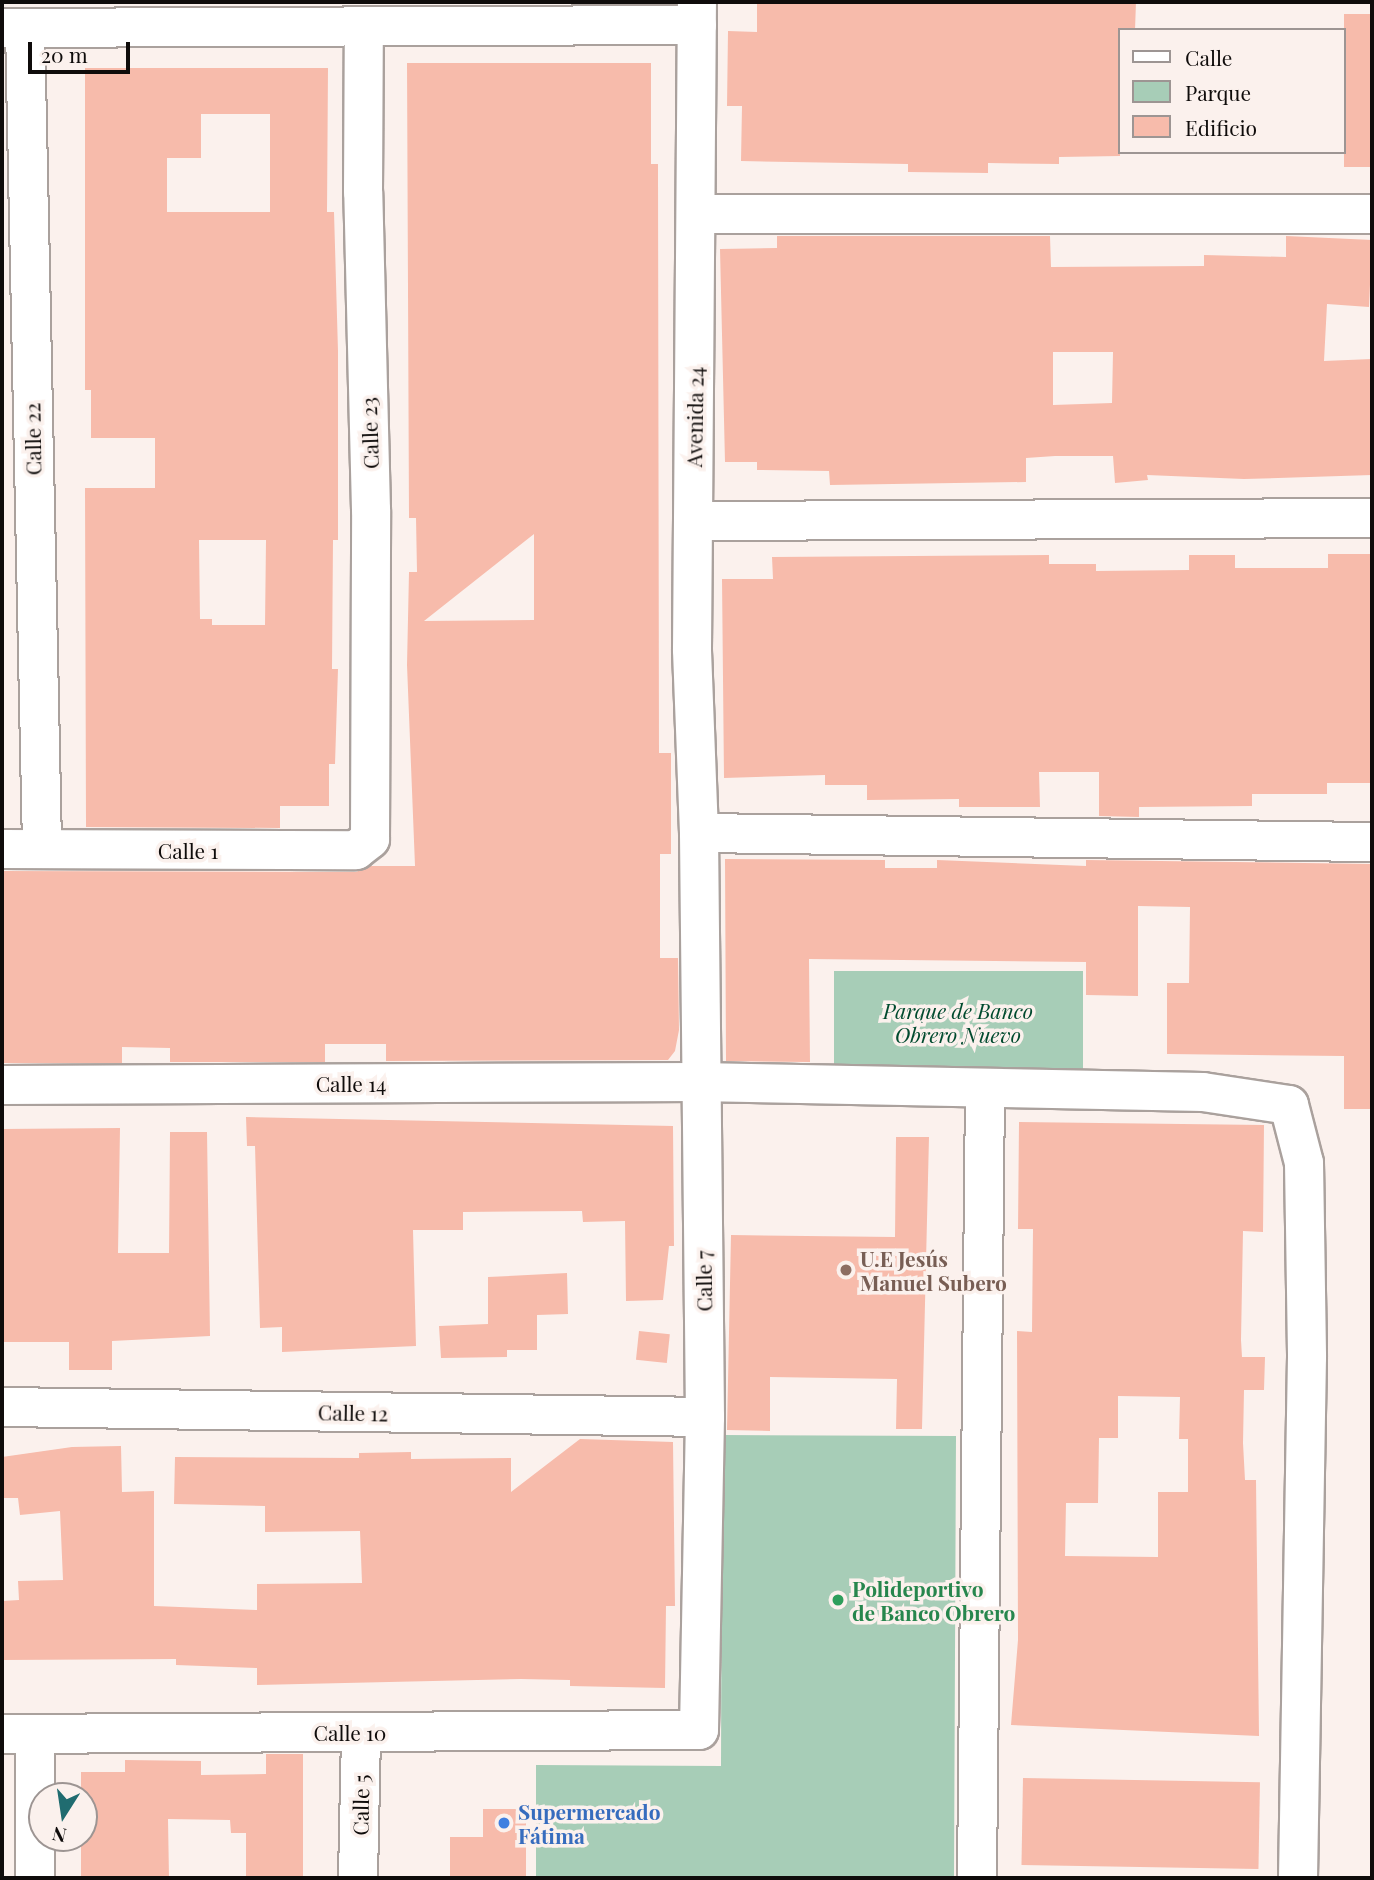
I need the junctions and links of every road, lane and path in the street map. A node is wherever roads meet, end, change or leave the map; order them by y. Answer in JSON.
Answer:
{"nodes":[{"id":1,"x":697,"y":14,"type":"edge"},
{"id":2,"x":216,"y":15,"type":"edge"},
{"id":3,"x":364,"y":27,"type":"junction"},
{"id":4,"x":13,"y":28,"type":"edge"},
{"id":5,"x":696,"y":214,"type":"junction"},
{"id":6,"x":1372,"y":214,"type":"edge"},
{"id":7,"x":1372,"y":518,"type":"edge"},
{"id":8,"x":693,"y":521,"type":"junction"},
{"id":9,"x":699,"y":833,"type":"junction"},
{"id":10,"x":370,"y":839,"type":"joint"},
{"id":11,"x":1372,"y":842,"type":"edge"},
{"id":12,"x":2,"y":849,"type":"edge"},
{"id":13,"x":42,"y":849,"type":"junction"},
{"id":14,"x":699,"y":1082,"type":"junction"},
{"id":15,"x":2,"y":1085,"type":"edge"},
{"id":16,"x":985,"y":1088,"type":"junction"},
{"id":17,"x":2,"y":1407,"type":"edge"},
{"id":18,"x":705,"y":1417,"type":"junction"},
{"id":19,"x":699,"y":1730,"type":"joint"},
{"id":20,"x":361,"y":1732,"type":"junction"},
{"id":21,"x":18,"y":1734,"type":"edge"},
{"id":22,"x":35,"y":1878,"type":"edge"},
{"id":23,"x":358,"y":1878,"type":"edge"},
{"id":24,"x":977,"y":1878,"type":"edge"},
{"id":25,"x":1298,"y":1878,"type":"edge"}],
"edges":[{"from":1,"to":3,"type":"street"},
{"from":1,"to":5,"type":"street","name":"Avenida 24"},
{"from":2,"to":3,"type":"street"},
{"from":2,"to":4,"type":"street"},
{"from":3,"to":10,"type":"street","name":"Calle 23"},
{"from":4,"to":13,"type":"street","name":"Calle 22"},
{"from":5,"to":6,"type":"street"},
{"from":5,"to":8,"type":"street","name":"Avenida 24"},
{"from":7,"to":8,"type":"street"},
{"from":8,"to":9,"type":"street","name":"Avenida 24"},
{"from":9,"to":11,"type":"street"},
{"from":9,"to":14,"type":"street","name":"Calle 7"},
{"from":10,"to":13,"type":"street","name":"Calle 1"},
{"from":12,"to":13,"type":"street","name":"Calle 1"},
{"from":14,"to":15,"type":"street","name":"Calle 14"},
{"from":14,"to":16,"type":"street","name":"Calle 14"},
{"from":14,"to":18,"type":"street","name":"Calle 7"},
{"from":16,"to":24,"type":"street"},
{"from":16,"to":25,"type":"street","name":"Calle 14"},
{"from":17,"to":18,"type":"street","name":"Calle 12"},
{"from":18,"to":19,"type":"street","name":"Calle 7"},
{"from":19,"to":20,"type":"street","name":"Calle 10"},
{"from":20,"to":21,"type":"street","name":"Calle 10"},
{"from":20,"to":23,"type":"street","name":"Calle 5"},
{"from":21,"to":22,"type":"street"}]}
